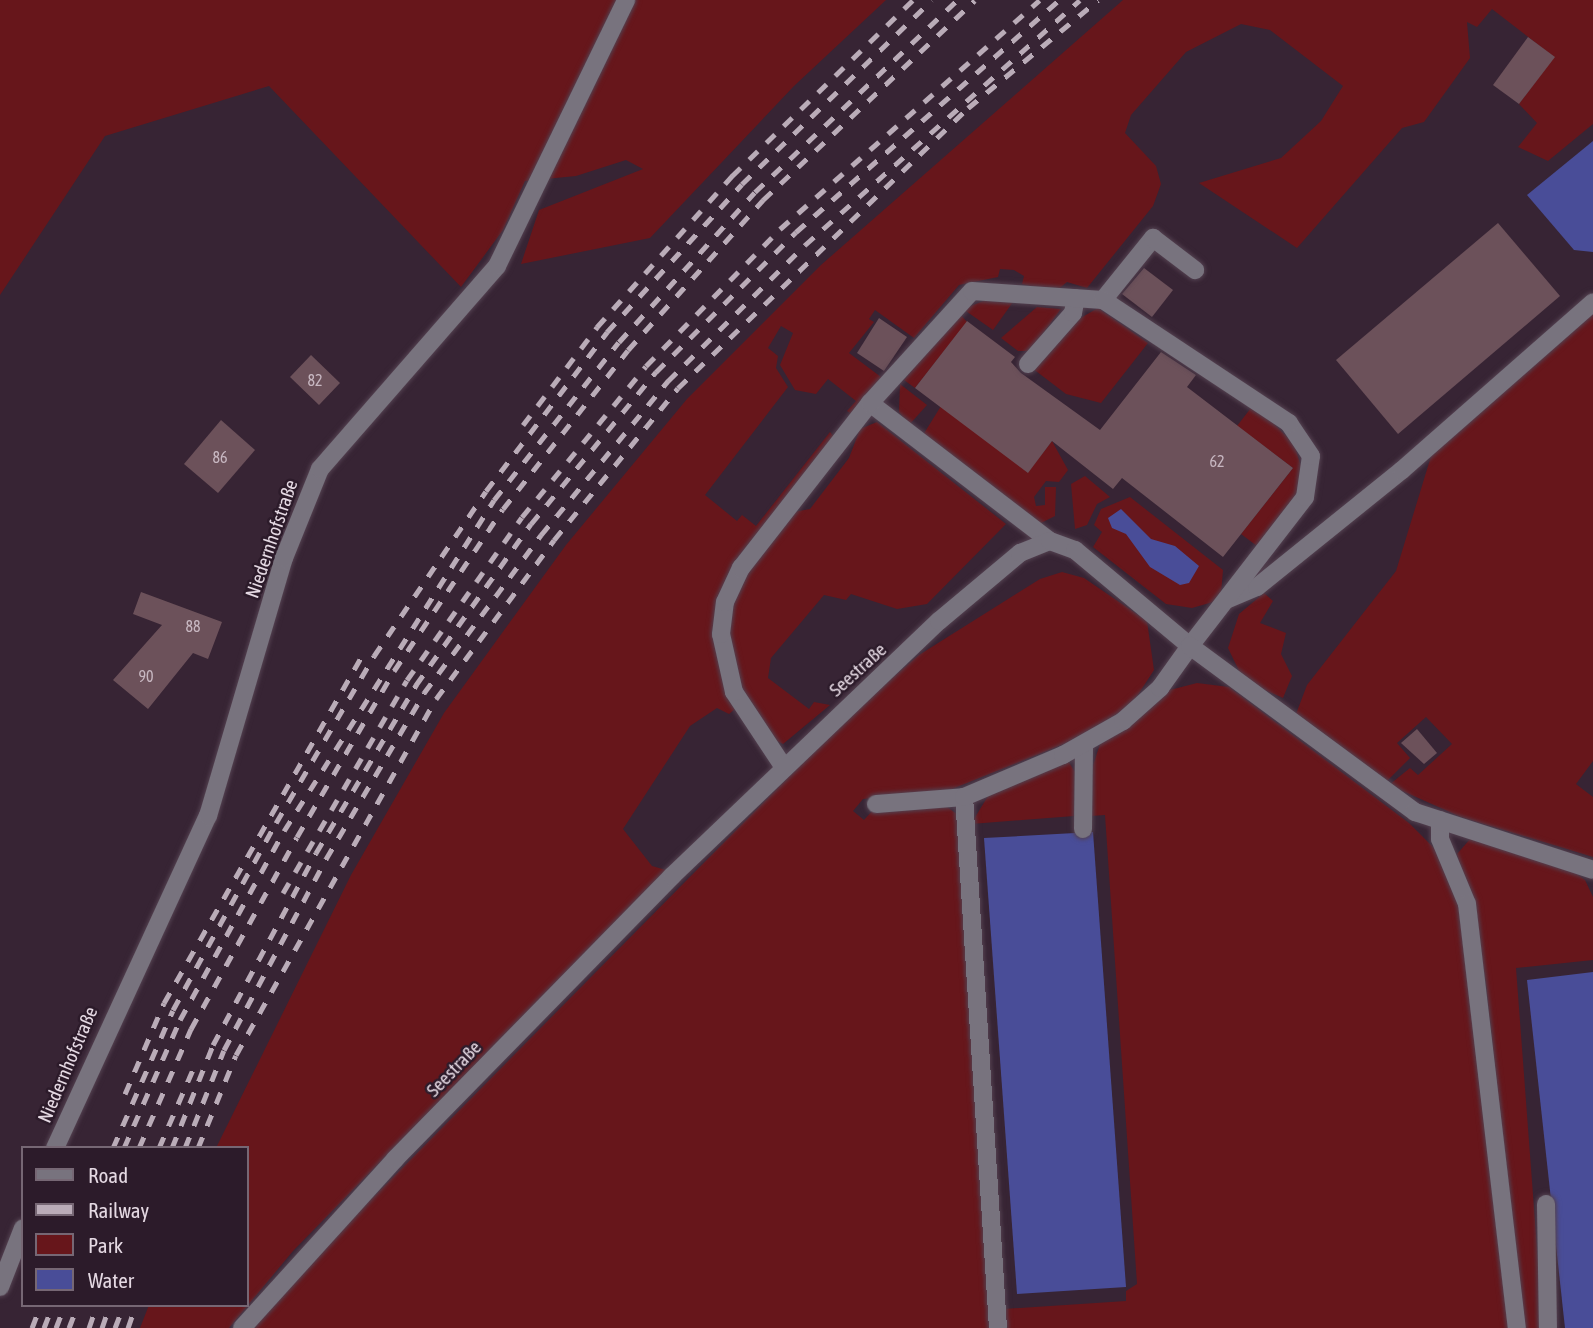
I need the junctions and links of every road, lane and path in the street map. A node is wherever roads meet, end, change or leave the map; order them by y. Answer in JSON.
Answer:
{"nodes":[{"id":1,"x":626,"y":0,"type":"edge"},
{"id":2,"x":1195,"y":270,"type":"dead end"},
{"id":3,"x":1076,"y":298,"type":"junction"},
{"id":4,"x":1104,"y":300,"type":"junction"},
{"id":5,"x":1593,"y":302,"type":"edge"},
{"id":6,"x":1028,"y":364,"type":"dead end"},
{"id":7,"x":870,"y":403,"type":"junction"},
{"id":8,"x":1050,"y":541,"type":"junction"},
{"id":9,"x":1226,"y":600,"type":"junction"},
{"id":10,"x":1190,"y":646,"type":"junction"},
{"id":11,"x":1084,"y":745,"type":"junction"},
{"id":12,"x":783,"y":766,"type":"junction"},
{"id":13,"x":964,"y":797,"type":"junction"},
{"id":14,"x":876,"y":804,"type":"dead end"},
{"id":15,"x":1440,"y":820,"type":"junction"},
{"id":16,"x":1083,"y":829,"type":"dead end"},
{"id":17,"x":1593,"y":869,"type":"edge"},
{"id":18,"x":56,"y":1146,"type":"edge"},
{"id":19,"x":1546,"y":1204,"type":"dead end"},
{"id":20,"x":21,"y":1233,"type":"edge"},
{"id":21,"x":0,"y":1287,"type":"edge"},
{"id":22,"x":242,"y":1328,"type":"edge"},
{"id":23,"x":998,"y":1328,"type":"edge"},
{"id":24,"x":1517,"y":1328,"type":"edge"},
{"id":25,"x":1548,"y":1328,"type":"edge"}],
"edges":[{"from":1,"to":18,"type":"street","name":"Niedernhofstraße"},
{"from":2,"to":4,"type":"street"},
{"from":3,"to":4,"type":"street"},
{"from":3,"to":6,"type":"street"},
{"from":3,"to":7,"type":"street"},
{"from":4,"to":9,"type":"street"},
{"from":5,"to":9,"type":"street"},
{"from":7,"to":8,"type":"street"},
{"from":7,"to":12,"type":"street"},
{"from":8,"to":10,"type":"street"},
{"from":8,"to":12,"type":"street","name":"Seestraße"},
{"from":9,"to":10,"type":"street"},
{"from":10,"to":11,"type":"street"},
{"from":10,"to":15,"type":"street"},
{"from":11,"to":13,"type":"street"},
{"from":11,"to":16,"type":"street"},
{"from":12,"to":22,"type":"street","name":"Seestraße"},
{"from":13,"to":14,"type":"street"},
{"from":13,"to":23,"type":"street"},
{"from":15,"to":17,"type":"street"},
{"from":15,"to":24,"type":"street"},
{"from":19,"to":25,"type":"street"},
{"from":20,"to":21,"type":"street"}]}
